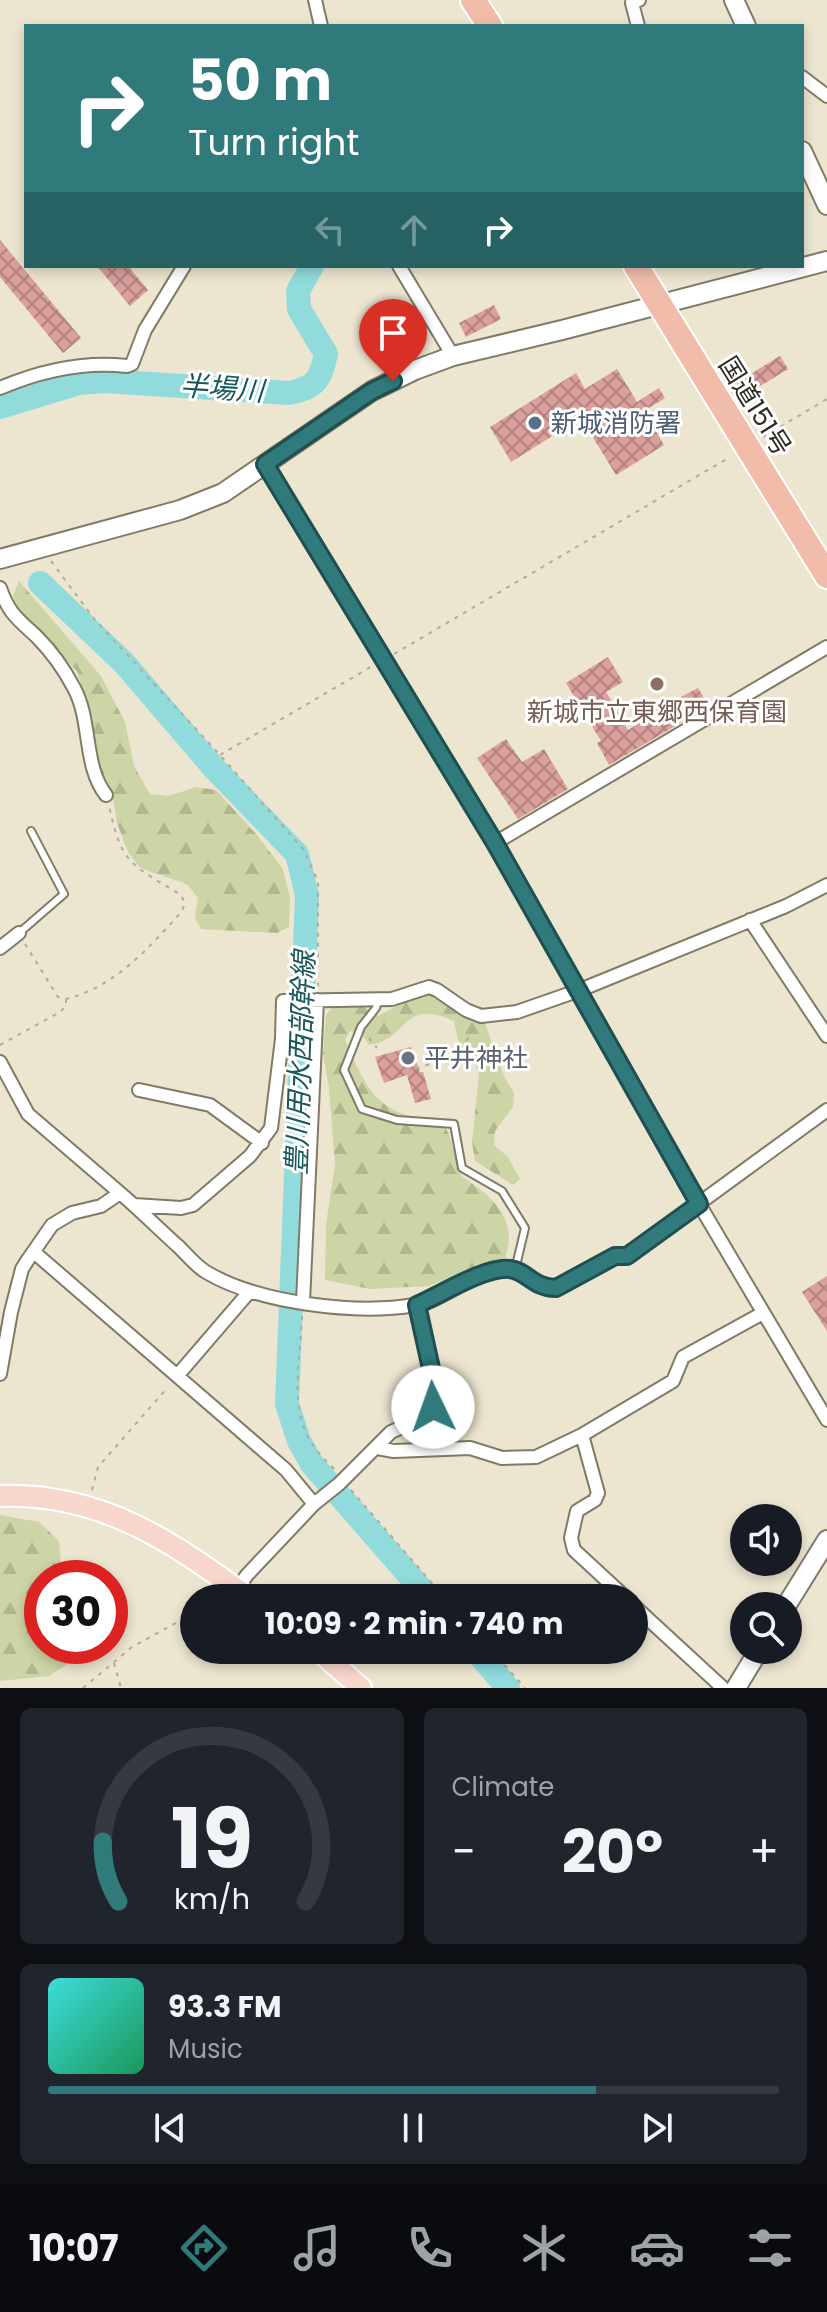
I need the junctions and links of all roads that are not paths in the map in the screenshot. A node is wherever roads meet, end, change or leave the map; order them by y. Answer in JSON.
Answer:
{"nodes":[{"id":1,"x":315,"y":0,"type":"edge"},
{"id":2,"x":473,"y":0,"type":"edge"},
{"id":3,"x":639,"y":0,"type":"edge"},
{"id":4,"x":734,"y":0,"type":"edge"},
{"id":5,"x":321,"y":24,"type":"edge"},
{"id":6,"x":489,"y":24,"type":"edge"},
{"id":7,"x":637,"y":24,"type":"edge"},
{"id":8,"x":745,"y":24,"type":"edge"},
{"id":9,"x":804,"y":79,"type":"edge"},
{"id":10,"x":827,"y":96,"type":"edge"},
{"id":11,"x":804,"y":155,"type":"edge"},
{"id":12,"x":827,"y":205,"type":"edge"},
{"id":13,"x":827,"y":261,"type":"edge"},
{"id":14,"x":804,"y":265,"type":"edge"},
{"id":15,"x":183,"y":268,"type":"edge"},
{"id":16,"x":400,"y":268,"type":"edge"},
{"id":17,"x":637,"y":268,"type":"edge"},
{"id":18,"x":786,"y":268,"type":"edge"},
{"id":19,"x":762,"y":272,"type":"edge"},
{"id":20,"x":659,"y":304,"type":"junction"},
{"id":21,"x":453,"y":356,"type":"junction"},
{"id":22,"x":0,"y":388,"type":"edge"},
{"id":23,"x":265,"y":464,"type":"junction"},
{"id":24,"x":0,"y":559,"type":"edge"},
{"id":25,"x":827,"y":576,"type":"edge"},
{"id":26,"x":0,"y":588,"type":"edge"},
{"id":27,"x":827,"y":647,"type":"edge"},
{"id":28,"x":106,"y":795,"type":"road end"},
{"id":29,"x":31,"y":831,"type":"dead end"},
{"id":30,"x":495,"y":843,"type":"junction"},
{"id":31,"x":827,"y":885,"type":"edge"},
{"id":32,"x":750,"y":920,"type":"junction"},
{"id":33,"x":19,"y":933,"type":"joint"},
{"id":34,"x":0,"y":948,"type":"edge"},
{"id":35,"x":580,"y":990,"type":"junction"},
{"id":36,"x":314,"y":1000,"type":"junction"},
{"id":37,"x":378,"y":1001,"type":"junction"},
{"id":38,"x":827,"y":1036,"type":"edge"},
{"id":39,"x":0,"y":1062,"type":"edge"},
{"id":40,"x":139,"y":1090,"type":"dead end"},
{"id":41,"x":827,"y":1110,"type":"edge"},
{"id":42,"x":262,"y":1143,"type":"junction"},
{"id":43,"x":120,"y":1193,"type":"junction"},
{"id":44,"x":699,"y":1204,"type":"junction"},
{"id":45,"x":134,"y":1205,"type":"junction"},
{"id":46,"x":35,"y":1253,"type":"junction"},
{"id":47,"x":515,"y":1270,"type":"junction"},
{"id":48,"x":250,"y":1291,"type":"junction"},
{"id":49,"x":300,"y":1302,"type":"junction"},
{"id":50,"x":417,"y":1305,"type":"junction"},
{"id":51,"x":763,"y":1313,"type":"junction"},
{"id":52,"x":0,"y":1374,"type":"edge"},
{"id":53,"x":177,"y":1376,"type":"junction"},
{"id":54,"x":827,"y":1420,"type":"edge"},
{"id":55,"x":582,"y":1435,"type":"junction"},
{"id":56,"x":377,"y":1448,"type":"junction"},
{"id":57,"x":0,"y":1496,"type":"edge"},
{"id":58,"x":319,"y":1501,"type":"junction"},
{"id":59,"x":827,"y":1540,"type":"edge"},
{"id":60,"x":229,"y":1584,"type":"edge"},
{"id":61,"x":245,"y":1584,"type":"edge"},
{"id":62,"x":611,"y":1584,"type":"edge"},
{"id":63,"x":795,"y":1592,"type":"edge"},
{"id":64,"x":648,"y":1619,"type":"edge"},
{"id":65,"x":334,"y":1664,"type":"edge"},
{"id":66,"x":751,"y":1664,"type":"edge"},
{"id":67,"x":361,"y":1688,"type":"edge"},
{"id":68,"x":723,"y":1688,"type":"edge"},
{"id":69,"x":736,"y":1688,"type":"edge"}],
"edges":[{"from":1,"to":5,"type":"street"},
{"from":2,"to":6,"type":"highway"},
{"from":3,"to":7,"type":"street"},
{"from":4,"to":8,"type":"street"},
{"from":9,"to":10,"type":"street"},
{"from":11,"to":12,"type":"street"},
{"from":13,"to":14,"type":"street"},
{"from":15,"to":22,"type":"street"},
{"from":16,"to":21,"type":"street"},
{"from":17,"to":20,"type":"highway","name":"国道151号"},
{"from":18,"to":19,"type":"street"},
{"from":19,"to":20,"type":"street"},
{"from":20,"to":21,"type":"street"},
{"from":20,"to":25,"type":"highway","name":"国道151号"},
{"from":21,"to":23,"type":"street"},
{"from":23,"to":24,"type":"street"},
{"from":23,"to":30,"type":"street"},
{"from":26,"to":28,"type":"street"},
{"from":27,"to":30,"type":"street"},
{"from":29,"to":33,"type":"lane"},
{"from":30,"to":35,"type":"street"},
{"from":31,"to":32,"type":"street"},
{"from":32,"to":35,"type":"street"},
{"from":32,"to":38,"type":"street"},
{"from":33,"to":34,"type":"street"},
{"from":35,"to":37,"type":"street"},
{"from":35,"to":44,"type":"street"},
{"from":36,"to":37,"type":"street"},
{"from":36,"to":42,"type":"street"},
{"from":36,"to":49,"type":"street"},
{"from":37,"to":47,"type":"lane"},
{"from":39,"to":43,"type":"street"},
{"from":40,"to":42,"type":"street"},
{"from":41,"to":44,"type":"street"},
{"from":42,"to":45,"type":"street"},
{"from":43,"to":45,"type":"street"},
{"from":43,"to":46,"type":"street"},
{"from":44,"to":47,"type":"street"},
{"from":44,"to":51,"type":"street"},
{"from":45,"to":48,"type":"street"},
{"from":46,"to":52,"type":"street"},
{"from":46,"to":53,"type":"street"},
{"from":47,"to":50,"type":"street"},
{"from":48,"to":49,"type":"street"},
{"from":48,"to":53,"type":"street"},
{"from":49,"to":50,"type":"street"},
{"from":50,"to":56,"type":"street"},
{"from":51,"to":54,"type":"street"},
{"from":51,"to":55,"type":"street"},
{"from":53,"to":58,"type":"street"},
{"from":55,"to":56,"type":"street"},
{"from":55,"to":62,"type":"street"},
{"from":56,"to":58,"type":"street"},
{"from":57,"to":60,"type":"main road"},
{"from":58,"to":61,"type":"street"},
{"from":59,"to":63,"type":"street"},
{"from":64,"to":68,"type":"street"},
{"from":65,"to":67,"type":"main road"},
{"from":66,"to":69,"type":"street"}]}
